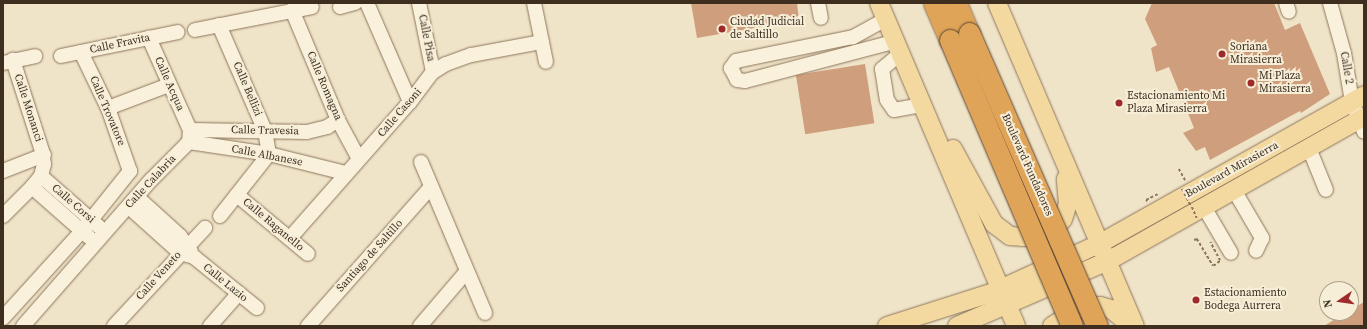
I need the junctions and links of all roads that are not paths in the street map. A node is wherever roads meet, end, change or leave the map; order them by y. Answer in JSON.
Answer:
{"nodes":[{"id":1,"x":355,"y":3,"type":"edge"},
{"id":2,"x":367,"y":3,"type":"edge"},
{"id":3,"x":419,"y":3,"type":"edge"},
{"id":4,"x":534,"y":3,"type":"edge"},
{"id":5,"x":818,"y":3,"type":"edge"},
{"id":6,"x":879,"y":3,"type":"edge"},
{"id":7,"x":934,"y":3,"type":"edge"},
{"id":8,"x":956,"y":3,"type":"edge"},
{"id":9,"x":997,"y":3,"type":"edge"},
{"id":10,"x":1330,"y":3,"type":"edge"},
{"id":11,"x":312,"y":7,"type":"dead end"},
{"id":12,"x":340,"y":7,"type":"dead end"},
{"id":13,"x":292,"y":10,"type":"junction"},
{"id":14,"x":821,"y":18,"type":"dead end"},
{"id":15,"x":886,"y":19,"type":"junction"},
{"id":16,"x":220,"y":25,"type":"junction"},
{"id":17,"x":195,"y":30,"type":"dead end"},
{"id":18,"x":178,"y":32,"type":"dead end"},
{"id":19,"x":149,"y":38,"type":"junction"},
{"id":20,"x":542,"y":42,"type":"junction"},
{"id":21,"x":900,"y":51,"type":"junction"},
{"id":22,"x":81,"y":52,"type":"junction"},
{"id":23,"x":35,"y":56,"type":"dead end"},
{"id":24,"x":61,"y":56,"type":"dead end"},
{"id":25,"x":8,"y":62,"type":"edge"},
{"id":26,"x":546,"y":62,"type":"dead end"},
{"id":27,"x":433,"y":72,"type":"junction"},
{"id":28,"x":169,"y":85,"type":"junction"},
{"id":29,"x":1358,"y":99,"type":"edge"},
{"id":30,"x":410,"y":102,"type":"junction"},
{"id":31,"x":923,"y":105,"type":"junction"},
{"id":32,"x":108,"y":108,"type":"junction"},
{"id":33,"x":338,"y":120,"type":"junction"},
{"id":34,"x":1362,"y":123,"type":"edge"},
{"id":35,"x":265,"y":131,"type":"junction"},
{"id":36,"x":190,"y":136,"type":"junction"},
{"id":37,"x":1309,"y":148,"type":"junction"},
{"id":38,"x":269,"y":154,"type":"junction"},
{"id":39,"x":44,"y":155,"type":"junction"},
{"id":40,"x":358,"y":159,"type":"junction"},
{"id":41,"x":421,"y":162,"type":"dead end"},
{"id":42,"x":1064,"y":162,"type":"junction"},
{"id":43,"x":130,"y":171,"type":"junction"},
{"id":44,"x":3,"y":172,"type":"edge"},
{"id":45,"x":345,"y":173,"type":"junction"},
{"id":46,"x":151,"y":180,"type":"junction"},
{"id":47,"x":36,"y":181,"type":"junction"},
{"id":48,"x":431,"y":187,"type":"junction"},
{"id":49,"x":1234,"y":190,"type":"junction"},
{"id":50,"x":1326,"y":190,"type":"dead end"},
{"id":51,"x":237,"y":195,"type":"junction"},
{"id":52,"x":133,"y":202,"type":"junction"},
{"id":53,"x":1197,"y":212,"type":"junction"},
{"id":54,"x":3,"y":216,"type":"edge"},
{"id":55,"x":220,"y":216,"type":"dead end"},
{"id":56,"x":87,"y":226,"type":"junction"},
{"id":57,"x":205,"y":228,"type":"dead end"},
{"id":58,"x":105,"y":232,"type":"junction"},
{"id":59,"x":290,"y":238,"type":"junction"},
{"id":60,"x":96,"y":243,"type":"junction"},
{"id":61,"x":1099,"y":244,"type":"junction"},
{"id":62,"x":1256,"y":251,"type":"dead end"},
{"id":63,"x":187,"y":252,"type":"junction"},
{"id":64,"x":1231,"y":253,"type":"dead end"},
{"id":65,"x":308,"y":254,"type":"dead end"},
{"id":66,"x":1108,"y":261,"type":"junction"},
{"id":67,"x":467,"y":271,"type":"junction"},
{"id":68,"x":1000,"y":290,"type":"junction"},
{"id":69,"x":239,"y":293,"type":"junction"},
{"id":70,"x":1008,"y":306,"type":"junction"},
{"id":71,"x":256,"y":308,"type":"dead end"},
{"id":72,"x":485,"y":313,"type":"dead end"},
{"id":73,"x":3,"y":318,"type":"edge"},
{"id":74,"x":23,"y":326,"type":"edge"},
{"id":75,"x":114,"y":326,"type":"edge"},
{"id":76,"x":210,"y":326,"type":"edge"},
{"id":77,"x":308,"y":326,"type":"edge"},
{"id":78,"x":420,"y":326,"type":"edge"},
{"id":79,"x":887,"y":326,"type":"edge"},
{"id":80,"x":957,"y":326,"type":"edge"},
{"id":81,"x":1016,"y":326,"type":"edge"},
{"id":82,"x":1052,"y":326,"type":"edge"},
{"id":83,"x":1072,"y":326,"type":"edge"},
{"id":84,"x":1097,"y":326,"type":"edge"},
{"id":85,"x":1131,"y":326,"type":"edge"},
{"id":86,"x":1136,"y":326,"type":"edge"}],
"edges":[{"from":1,"to":12,"type":"street"},
{"from":2,"to":30,"type":"street"},
{"from":3,"to":27,"type":"street","name":"Calle Pisa"},
{"from":4,"to":20,"type":"street"},
{"from":5,"to":14,"type":"street"},
{"from":6,"to":15,"type":"main road"},
{"from":7,"to":83,"type":"highway","name":"Boulevard Fundadores","bridge":true},
{"from":8,"to":84,"type":"highway","name":"Boulevard Fundadores","bridge":true},
{"from":9,"to":42,"type":"main road"},
{"from":10,"to":29,"type":"street","name":"Calle 2"},
{"from":11,"to":13,"type":"street"},
{"from":13,"to":16,"type":"street"},
{"from":13,"to":33,"type":"street","name":"Calle Romagna"},
{"from":15,"to":21,"type":"main road"},
{"from":15,"to":21,"type":"street"},
{"from":16,"to":17,"type":"street"},
{"from":16,"to":35,"type":"street","name":"Calle Bellizi"},
{"from":18,"to":19,"type":"street","name":"Calle Fravita"},
{"from":19,"to":22,"type":"street","name":"Calle Fravita"},
{"from":19,"to":28,"type":"street","name":"Calle Acqua"},
{"from":20,"to":26,"type":"street"},
{"from":20,"to":27,"type":"street","name":"Calle Casoni"},
{"from":21,"to":31,"type":"main road"},
{"from":21,"to":31,"type":"street"},
{"from":21,"to":42,"type":"main road"},
{"from":22,"to":24,"type":"street","name":"Calle Fravita"},
{"from":22,"to":32,"type":"street","name":"Calle Trovatore"},
{"from":23,"to":25,"type":"street"},
{"from":25,"to":39,"type":"street","name":"Calle Monanci"},
{"from":27,"to":30,"type":"street","name":"Calle Casoni"},
{"from":28,"to":32,"type":"street"},
{"from":28,"to":36,"type":"street","name":"Calle Acqua"},
{"from":29,"to":34,"type":"street","name":"Calle 2"},
{"from":29,"to":61,"type":"main road","name":"Boulevard Mirasierra"},
{"from":30,"to":40,"type":"street","name":"Calle Casoni"},
{"from":31,"to":68,"type":"main road"},
{"from":32,"to":43,"type":"street","name":"Calle Trovatore"},
{"from":33,"to":35,"type":"street","name":"Calle Travesia"},
{"from":33,"to":40,"type":"street","name":"Calle Romagna"},
{"from":34,"to":37,"type":"main road","name":"Boulevard Mirasierra"},
{"from":35,"to":36,"type":"street","name":"Calle Travesia"},
{"from":35,"to":38,"type":"street","name":"Calle Bellizi"},
{"from":36,"to":38,"type":"street","name":"Calle Albanese"},
{"from":36,"to":46,"type":"street","name":"Calle Calabria"},
{"from":37,"to":49,"type":"main road","name":"Boulevard Mirasierra"},
{"from":37,"to":50,"type":"street"},
{"from":38,"to":45,"type":"street","name":"Calle Albanese"},
{"from":38,"to":51,"type":"street"},
{"from":39,"to":44,"type":"street"},
{"from":39,"to":47,"type":"street"},
{"from":40,"to":45,"type":"street","name":"Calle Casoni"},
{"from":41,"to":48,"type":"street"},
{"from":42,"to":61,"type":"main road"},
{"from":43,"to":46,"type":"street"},
{"from":43,"to":56,"type":"street","name":"Calle Calabria"},
{"from":45,"to":59,"type":"street","name":"Calle Casoni"},
{"from":46,"to":52,"type":"street","name":"Calle Calabria"},
{"from":47,"to":54,"type":"street"},
{"from":47,"to":56,"type":"street","name":"Calle Corsi"},
{"from":48,"to":67,"type":"street"},
{"from":48,"to":77,"type":"street","name":"Santiago de Saltillo"},
{"from":49,"to":53,"type":"main road","name":"Boulevard Mirasierra"},
{"from":49,"to":62,"type":"street"},
{"from":51,"to":55,"type":"street"},
{"from":51,"to":59,"type":"street","name":"Calle Raganello"},
{"from":52,"to":58,"type":"street","name":"Calle Calabria"},
{"from":52,"to":63,"type":"street","name":"Calle Lazio"},
{"from":53,"to":64,"type":"street"},
{"from":53,"to":66,"type":"main road","name":"Boulevard Mirasierra"},
{"from":56,"to":58,"type":"street","name":"Calle Corsi"},
{"from":56,"to":60,"type":"street","name":"Calle Corsi"},
{"from":56,"to":73,"type":"street","name":"Calle Calabria"},
{"from":57,"to":63,"type":"street","name":"Calle Veneto"},
{"from":58,"to":60,"type":"street","name":"Calle Calabria"},
{"from":59,"to":65,"type":"street","name":"Calle Raganello"},
{"from":60,"to":74,"type":"street","name":"Calle Calabria"},
{"from":61,"to":66,"type":"main road"},
{"from":61,"to":68,"type":"main road","name":"Boulevard Mirasierra"},
{"from":63,"to":69,"type":"street","name":"Calle Lazio"},
{"from":63,"to":75,"type":"street","name":"Calle Veneto"},
{"from":66,"to":70,"type":"main road","name":"Boulevard Mirasierra"},
{"from":66,"to":86,"type":"main road"},
{"from":67,"to":72,"type":"street"},
{"from":67,"to":78,"type":"street"},
{"from":68,"to":70,"type":"main road"},
{"from":68,"to":79,"type":"main road","name":"Boulevard Mirasierra"},
{"from":69,"to":71,"type":"street","name":"Calle Lazio"},
{"from":69,"to":76,"type":"street"},
{"from":70,"to":80,"type":"main road","name":"Boulevard Mirasierra"},
{"from":70,"to":81,"type":"main road"},
{"from":82,"to":85,"type":"main road"}]}
